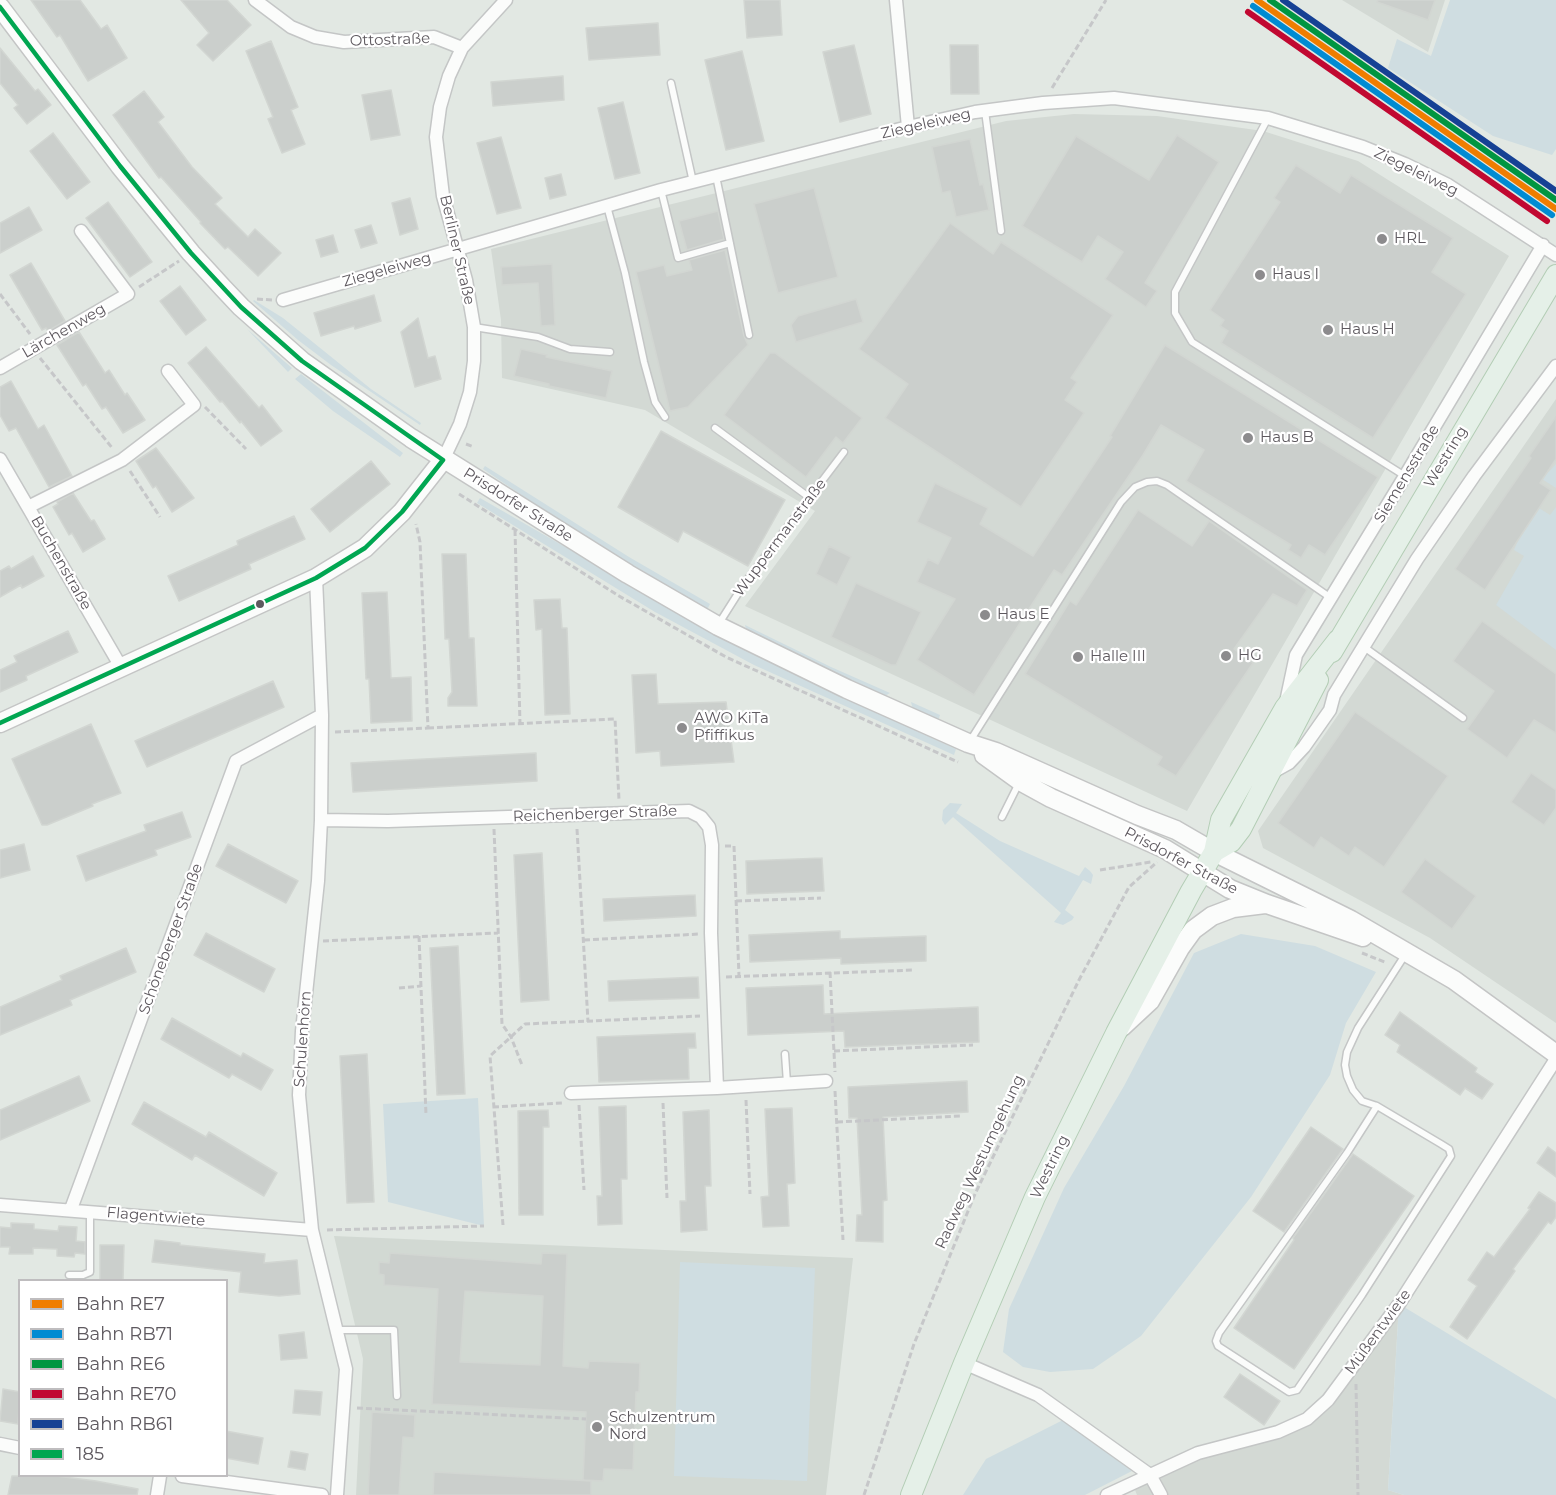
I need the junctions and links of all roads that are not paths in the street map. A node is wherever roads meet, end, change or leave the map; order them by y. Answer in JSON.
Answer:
{"nodes":[{"id":1,"x":255,"y":0,"type":"edge"},
{"id":2,"x":506,"y":0,"type":"edge"},
{"id":3,"x":896,"y":0,"type":"edge"},
{"id":4,"x":0,"y":7,"type":"edge"},
{"id":5,"x":462,"y":48,"type":"junction"},
{"id":6,"x":671,"y":83,"type":"dead end"},
{"id":7,"x":985,"y":111,"type":"junction"},
{"id":8,"x":1268,"y":118,"type":"junction"},
{"id":9,"x":908,"y":127,"type":"junction"},
{"id":10,"x":716,"y":176,"type":"junction"},
{"id":11,"x":693,"y":182,"type":"junction"},
{"id":12,"x":661,"y":190,"type":"junction"},
{"id":13,"x":607,"y":206,"type":"junction"},
{"id":14,"x":81,"y":231,"type":"dead end"},
{"id":15,"x":1001,"y":231,"type":"dead end"},
{"id":16,"x":730,"y":243,"type":"junction"},
{"id":17,"x":1543,"y":245,"type":"junction"},
{"id":18,"x":457,"y":249,"type":"junction"},
{"id":19,"x":1556,"y":255,"type":"edge"},
{"id":20,"x":1556,"y":275,"type":"edge"},
{"id":21,"x":282,"y":300,"type":"dead end"},
{"id":22,"x":474,"y":327,"type":"junction"},
{"id":23,"x":749,"y":335,"type":"dead end"},
{"id":24,"x":610,"y":352,"type":"dead end"},
{"id":25,"x":1556,"y":366,"type":"edge"},
{"id":26,"x":0,"y":368,"type":"edge"},
{"id":27,"x":168,"y":371,"type":"dead end"},
{"id":28,"x":665,"y":417,"type":"dead end"},
{"id":29,"x":715,"y":428,"type":"dead end"},
{"id":30,"x":844,"y":452,"type":"dead end"},
{"id":31,"x":0,"y":459,"type":"edge"},
{"id":32,"x":443,"y":460,"type":"junction"},
{"id":33,"x":1405,"y":476,"type":"junction"},
{"id":34,"x":810,"y":498,"type":"junction"},
{"id":35,"x":28,"y":507,"type":"junction"},
{"id":36,"x":316,"y":578,"type":"junction"},
{"id":37,"x":1331,"y":599,"type":"junction"},
{"id":38,"x":718,"y":626,"type":"junction"},
{"id":39,"x":1338,"y":640,"type":"junction"},
{"id":40,"x":1363,"y":646,"type":"junction"},
{"id":41,"x":121,"y":667,"type":"junction"},
{"id":42,"x":1285,"y":708,"type":"junction"},
{"id":43,"x":322,"y":715,"type":"junction"},
{"id":44,"x":1463,"y":718,"type":"dead end"},
{"id":45,"x":0,"y":723,"type":"edge"},
{"id":46,"x":968,"y":743,"type":"junction"},
{"id":47,"x":1024,"y":773,"type":"junction"},
{"id":48,"x":1270,"y":773,"type":"junction"},
{"id":49,"x":1002,"y":817,"type":"dead end"},
{"id":50,"x":321,"y":820,"type":"junction"},
{"id":51,"x":1214,"y":852,"type":"junction"},
{"id":52,"x":1201,"y":873,"type":"junction"},
{"id":53,"x":1267,"y":904,"type":"junction"},
{"id":54,"x":1407,"y":952,"type":"junction"},
{"id":55,"x":1116,"y":1033,"type":"junction"},
{"id":56,"x":785,"y":1054,"type":"dead end"},
{"id":57,"x":1556,"y":1054,"type":"edge"},
{"id":58,"x":1556,"y":1059,"type":"edge"},
{"id":59,"x":832,"y":1081,"type":"road end"},
{"id":60,"x":787,"y":1083,"type":"junction"},
{"id":61,"x":717,"y":1088,"type":"junction"},
{"id":62,"x":574,"y":1093,"type":"road end"},
{"id":63,"x":1377,"y":1106,"type":"junction"},
{"id":64,"x":0,"y":1205,"type":"edge"},
{"id":65,"x":71,"y":1209,"type":"junction"},
{"id":66,"x":90,"y":1211,"type":"junction"},
{"id":67,"x":312,"y":1230,"type":"junction"},
{"id":68,"x":69,"y":1275,"type":"dead end"},
{"id":69,"x":336,"y":1329,"type":"junction"},
{"id":70,"x":964,"y":1363,"type":"junction"},
{"id":71,"x":397,"y":1396,"type":"dead end"},
{"id":72,"x":0,"y":1444,"type":"edge"},
{"id":73,"x":18,"y":1448,"type":"edge"},
{"id":74,"x":1150,"y":1475,"type":"junction"},
{"id":75,"x":160,"y":1477,"type":"edge"},
{"id":76,"x":189,"y":1477,"type":"edge"},
{"id":77,"x":157,"y":1495,"type":"edge"},
{"id":78,"x":322,"y":1495,"type":"edge"},
{"id":79,"x":337,"y":1495,"type":"edge"},
{"id":80,"x":911,"y":1495,"type":"edge"},
{"id":81,"x":1107,"y":1495,"type":"edge"},
{"id":82,"x":1161,"y":1495,"type":"edge"}],
"edges":[{"from":1,"to":5,"type":"street","name":"Ottostraße"},
{"from":2,"to":5,"type":"street","name":"Berliner Straße"},
{"from":3,"to":9,"type":"street"},
{"from":4,"to":32,"type":"main road","name":"Prisdorfer Straße"},
{"from":5,"to":18,"type":"street","name":"Berliner Straße"},
{"from":6,"to":11,"type":"lane"},
{"from":7,"to":8,"type":"street","name":"Ziegeleiweg"},
{"from":7,"to":9,"type":"street","name":"Ziegeleiweg"},
{"from":7,"to":15,"type":"lane"},
{"from":8,"to":17,"type":"street","name":"Ziegeleiweg"},
{"from":8,"to":33,"type":"lane"},
{"from":9,"to":10,"type":"street","name":"Ziegeleiweg"},
{"from":10,"to":11,"type":"street","name":"Ziegeleiweg"},
{"from":10,"to":16,"type":"lane"},
{"from":11,"to":12,"type":"street","name":"Ziegeleiweg"},
{"from":12,"to":13,"type":"street","name":"Ziegeleiweg"},
{"from":12,"to":16,"type":"lane"},
{"from":13,"to":18,"type":"street","name":"Ziegeleiweg"},
{"from":13,"to":28,"type":"lane"},
{"from":14,"to":26,"type":"street","name":"Lärchenweg"},
{"from":16,"to":23,"type":"lane"},
{"from":17,"to":19,"type":"street","name":"Ziegeleiweg"},
{"from":17,"to":33,"type":"street","name":"Siemensstraße"},
{"from":18,"to":21,"type":"street","name":"Ziegeleiweg"},
{"from":18,"to":22,"type":"street","name":"Berliner Straße"},
{"from":20,"to":39,"type":"main road","name":"Westring"},
{"from":22,"to":24,"type":"lane"},
{"from":22,"to":32,"type":"street","name":"Berliner Straße"},
{"from":25,"to":40,"type":"street"},
{"from":27,"to":35,"type":"street"},
{"from":29,"to":34,"type":"lane"},
{"from":30,"to":34,"type":"lane","name":"Wuppermanstraße"},
{"from":31,"to":35,"type":"street","name":"Buchenstraße"},
{"from":32,"to":36,"type":"main road","name":"Berliner Straße"},
{"from":32,"to":38,"type":"main road","name":"Prisdorfer Straße"},
{"from":33,"to":37,"type":"street","name":"Siemensstraße"},
{"from":34,"to":38,"type":"lane","name":"Wuppermanstraße"},
{"from":35,"to":41,"type":"street","name":"Buchenstraße"},
{"from":36,"to":41,"type":"main road","name":"Berliner Straße"},
{"from":36,"to":43,"type":"street","name":"Schulenhörn"},
{"from":37,"to":42,"type":"street","name":"Siemensstraße"},
{"from":37,"to":46,"type":"lane"},
{"from":38,"to":46,"type":"main road","name":"Prisdorfer Straße"},
{"from":39,"to":42,"type":"main road","name":"Westring"},
{"from":39,"to":48,"type":"main road","name":"Westring"},
{"from":40,"to":44,"type":"lane"},
{"from":40,"to":48,"type":"street"},
{"from":41,"to":45,"type":"main road","name":"Berliner Straße"},
{"from":42,"to":51,"type":"main road","name":"Westring"},
{"from":43,"to":50,"type":"street","name":"Schulenhörn"},
{"from":43,"to":65,"type":"street","name":"Schöneberger Straße"},
{"from":46,"to":47,"type":"main road","name":"Prisdorfer Straße"},
{"from":47,"to":49,"type":"lane"},
{"from":47,"to":51,"type":"main road","name":"Prisdorfer Straße"},
{"from":47,"to":52,"type":"main road","name":"Prisdorfer Straße"},
{"from":48,"to":51,"type":"main road","name":"Westring"},
{"from":50,"to":61,"type":"street","name":"Reichenberger Straße"},
{"from":50,"to":67,"type":"street","name":"Schulenhörn"},
{"from":51,"to":52,"type":"main road","name":"Westring"},
{"from":51,"to":54,"type":"main road","name":"Prisdorfer Straße"},
{"from":52,"to":53,"type":"main road","name":"Prisdorfer Straße"},
{"from":52,"to":55,"type":"main road","name":"Westring"},
{"from":53,"to":54,"type":"main road","name":"Prisdorfer Straße"},
{"from":53,"to":55,"type":"main road"},
{"from":54,"to":57,"type":"main road","name":"Prisdorfer Straße"},
{"from":54,"to":63,"type":"lane"},
{"from":55,"to":70,"type":"main road","name":"Westring"},
{"from":56,"to":60,"type":"lane"},
{"from":58,"to":74,"type":"street","name":"Müßentwiete"},
{"from":59,"to":60,"type":"street"},
{"from":60,"to":61,"type":"street"},
{"from":61,"to":62,"type":"street"},
{"from":63,"to":63,"type":"lane"},
{"from":64,"to":65,"type":"street","name":"Flagentwiete"},
{"from":65,"to":66,"type":"street","name":"Flagentwiete"},
{"from":66,"to":67,"type":"street","name":"Flagentwiete"},
{"from":66,"to":68,"type":"lane"},
{"from":67,"to":69,"type":"street","name":"Schulenhörn"},
{"from":69,"to":71,"type":"lane"},
{"from":69,"to":79,"type":"street","name":"Schulenhörn"},
{"from":70,"to":74,"type":"street"},
{"from":70,"to":80,"type":"main road","name":"Westring"},
{"from":72,"to":73,"type":"street"},
{"from":74,"to":81,"type":"street","name":"Müßentwiete"},
{"from":74,"to":82,"type":"street"},
{"from":75,"to":77,"type":"street"},
{"from":76,"to":78,"type":"street"}]}
